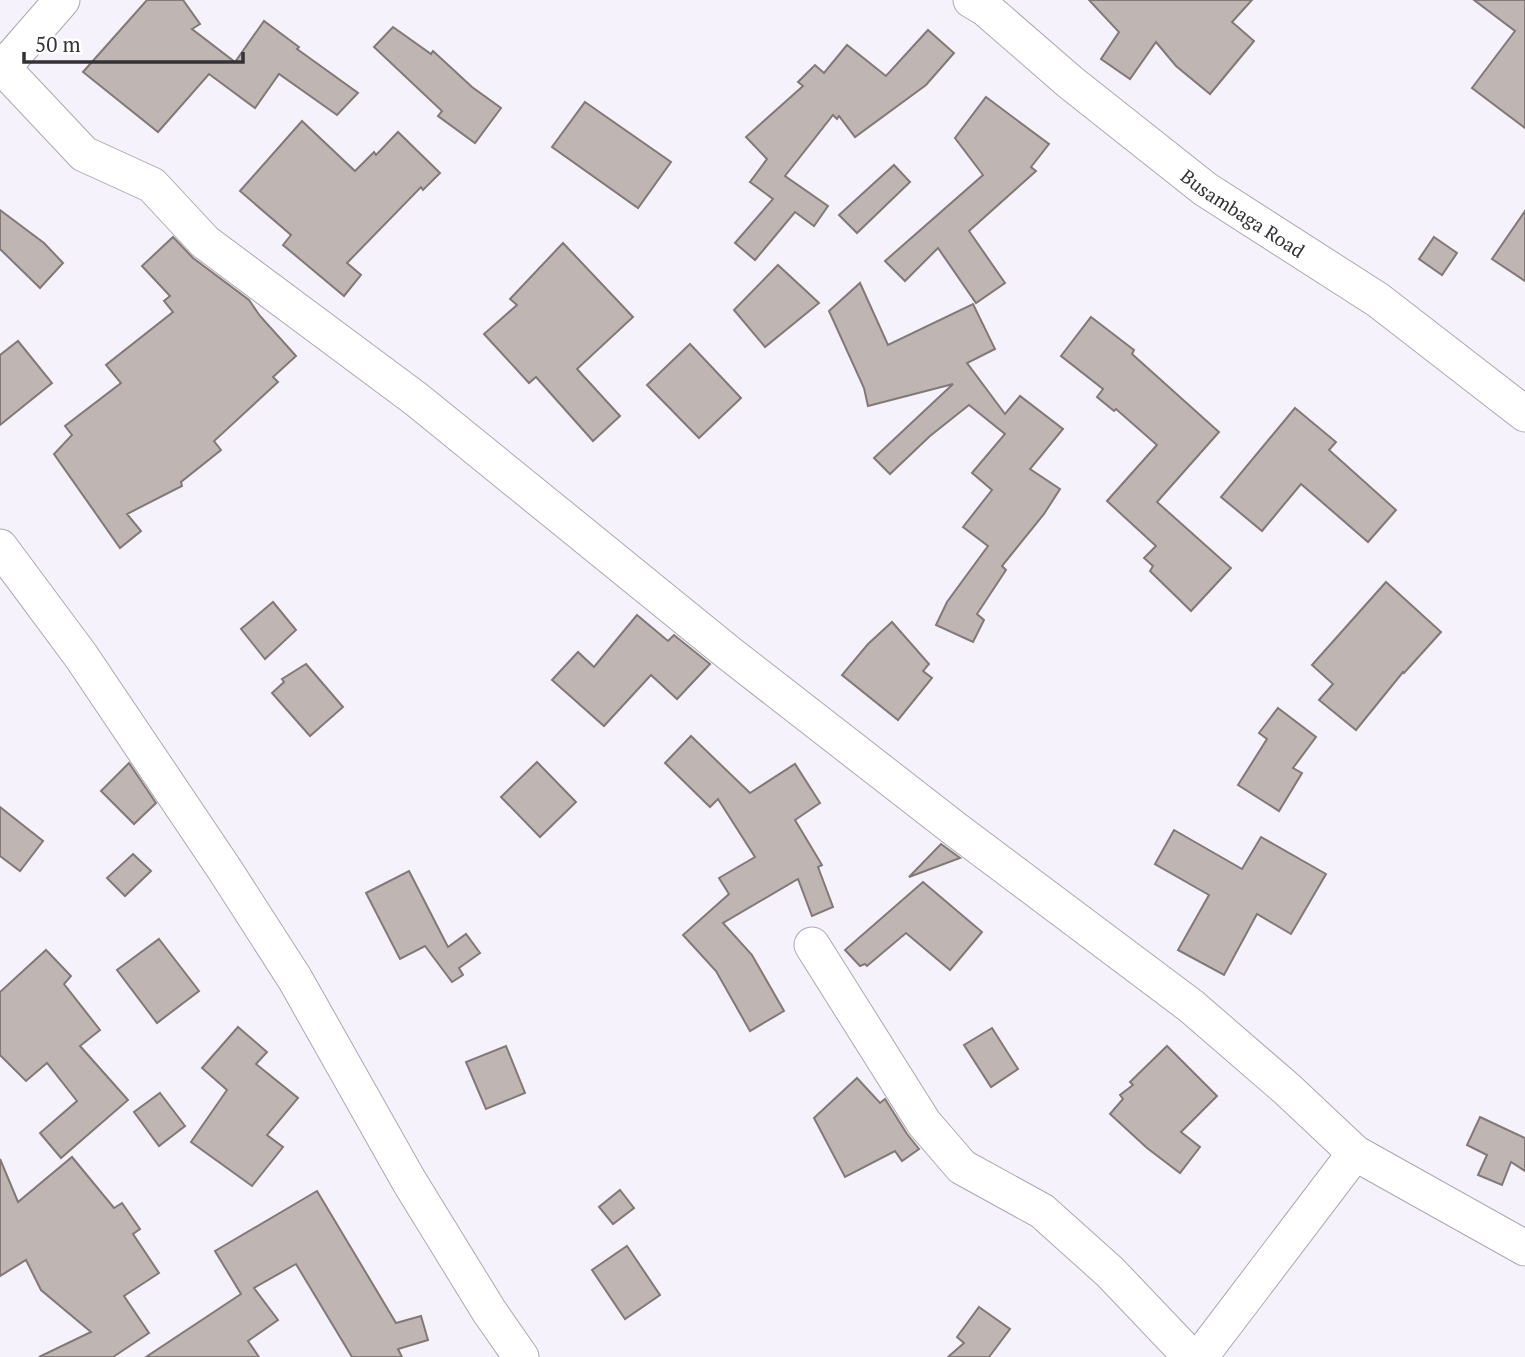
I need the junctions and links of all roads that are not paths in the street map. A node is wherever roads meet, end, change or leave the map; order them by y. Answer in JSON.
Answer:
{"nodes":[{"id":1,"x":62,"y":0,"type":"edge"},
{"id":2,"x":983,"y":3,"type":"edge"},
{"id":3,"x":1,"y":70,"type":"edge"},
{"id":4,"x":1525,"y":414,"type":"edge"},
{"id":5,"x":0,"y":547,"type":"edge"},
{"id":6,"x":812,"y":945,"type":"dead end"},
{"id":7,"x":1355,"y":1153,"type":"junction"},
{"id":8,"x":1525,"y":1248,"type":"edge"},
{"id":9,"x":521,"y":1357,"type":"edge"},
{"id":10,"x":1191,"y":1357,"type":"edge"},
{"id":11,"x":1200,"y":1357,"type":"edge"}],
"edges":[{"from":1,"to":3,"type":"street"},
{"from":2,"to":4,"type":"street","name":"Busambaga Road"},
{"from":3,"to":7,"type":"street"},
{"from":5,"to":9,"type":"street"},
{"from":6,"to":10,"type":"street"},
{"from":7,"to":8,"type":"street"},
{"from":7,"to":11,"type":"street"}]}
